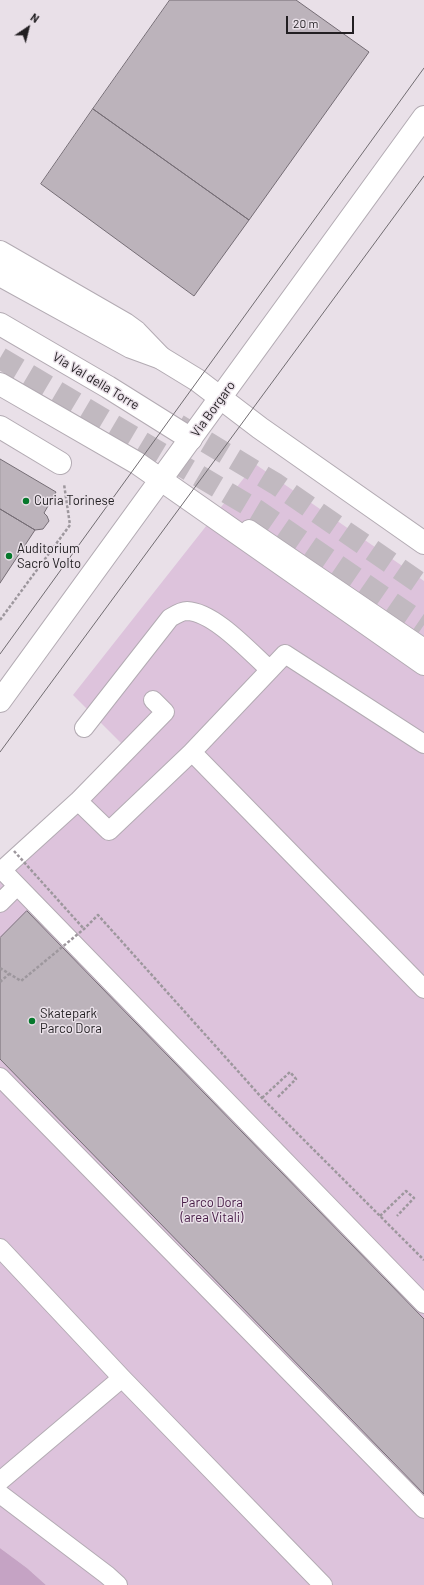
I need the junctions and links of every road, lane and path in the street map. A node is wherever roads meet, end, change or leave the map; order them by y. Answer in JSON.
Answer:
{"nodes":[{"id":1,"x":424,"y":117,"type":"edge"},
{"id":2,"x":0,"y":252,"type":"edge"},
{"id":3,"x":0,"y":275,"type":"edge"},
{"id":4,"x":0,"y":324,"type":"edge"},
{"id":5,"x":161,"y":358,"type":"junction"},
{"id":6,"x":0,"y":384,"type":"edge"},
{"id":7,"x":221,"y":398,"type":"junction"},
{"id":8,"x":0,"y":427,"type":"edge"},
{"id":9,"x":191,"y":439,"type":"junction"},
{"id":10,"x":60,"y":463,"type":"joint"},
{"id":11,"x":161,"y":480,"type":"junction"},
{"id":12,"x":208,"y":500,"type":"dead end"},
{"id":13,"x":424,"y":543,"type":"edge"},
{"id":14,"x":0,"y":620,"type":"edge"},
{"id":15,"x":424,"y":648,"type":"edge"},
{"id":16,"x":424,"y":664,"type":"edge"},
{"id":17,"x":270,"y":670,"type":"junction"},
{"id":18,"x":153,"y":700,"type":"dead end"},
{"id":19,"x":0,"y":701,"type":"edge"},
{"id":20,"x":84,"y":728,"type":"dead end"},
{"id":21,"x":424,"y":744,"type":"edge"},
{"id":22,"x":192,"y":752,"type":"junction"},
{"id":23,"x":78,"y":801,"type":"junction"},
{"id":24,"x":14,"y":850,"type":"dead end"},
{"id":25,"x":17,"y":886,"type":"junction"},
{"id":26,"x":0,"y":903,"type":"edge"},
{"id":27,"x":84,"y":929,"type":"junction"},
{"id":28,"x":0,"y":968,"type":"edge"},
{"id":29,"x":9,"y":974,"type":"junction"},
{"id":30,"x":0,"y":982,"type":"edge"},
{"id":31,"x":424,"y":989,"type":"edge"},
{"id":32,"x":0,"y":1077,"type":"edge"},
{"id":33,"x":262,"y":1098,"type":"junction"},
{"id":34,"x":277,"y":1098,"type":"dead end"},
{"id":35,"x":380,"y":1216,"type":"junction"},
{"id":36,"x":397,"y":1216,"type":"dead end"},
{"id":37,"x":0,"y":1248,"type":"edge"},
{"id":38,"x":424,"y":1260,"type":"edge"},
{"id":39,"x":424,"y":1304,"type":"edge"},
{"id":40,"x":122,"y":1378,"type":"junction"},
{"id":41,"x":0,"y":1481,"type":"edge"},
{"id":42,"x":0,"y":1494,"type":"edge"},
{"id":43,"x":424,"y":1509,"type":"edge"},
{"id":44,"x":118,"y":1585,"type":"edge"},
{"id":45,"x":323,"y":1585,"type":"edge"}],
"edges":[{"from":1,"to":7,"type":"street","name":"Via Borgaro"},
{"from":2,"to":5,"type":"street"},
{"from":3,"to":5,"type":"street"},
{"from":4,"to":9,"type":"street","name":"Via Val della Torre"},
{"from":5,"to":7,"type":"street"},
{"from":6,"to":11,"type":"street"},
{"from":7,"to":9,"type":"street","name":"Via Borgaro"},
{"from":7,"to":13,"type":"street"},
{"from":8,"to":10,"type":"street"},
{"from":9,"to":11,"type":"street","name":"Via Borgaro"},
{"from":10,"to":14,"type":"path"},
{"from":11,"to":16,"type":"street"},
{"from":11,"to":19,"type":"street","name":"Via Borgaro"},
{"from":12,"to":15,"type":"street"},
{"from":17,"to":20,"type":"street"},
{"from":17,"to":21,"type":"street"},
{"from":17,"to":22,"type":"street"},
{"from":18,"to":23,"type":"street"},
{"from":22,"to":23,"type":"street"},
{"from":22,"to":31,"type":"street"},
{"from":23,"to":25,"type":"street"},
{"from":24,"to":27,"type":"path","bridge":true},
{"from":25,"to":26,"type":"street"},
{"from":25,"to":39,"type":"street"},
{"from":27,"to":29,"type":"path","bridge":true},
{"from":27,"to":33,"type":"path","bridge":true},
{"from":28,"to":29,"type":"path","bridge":true},
{"from":29,"to":30,"type":"path"},
{"from":32,"to":43,"type":"street"},
{"from":33,"to":34,"type":"path"},
{"from":33,"to":35,"type":"path","bridge":true},
{"from":35,"to":36,"type":"path"},
{"from":35,"to":38,"type":"path","bridge":true},
{"from":37,"to":40,"type":"street"},
{"from":40,"to":41,"type":"street"},
{"from":40,"to":45,"type":"street"},
{"from":42,"to":44,"type":"street"}]}
